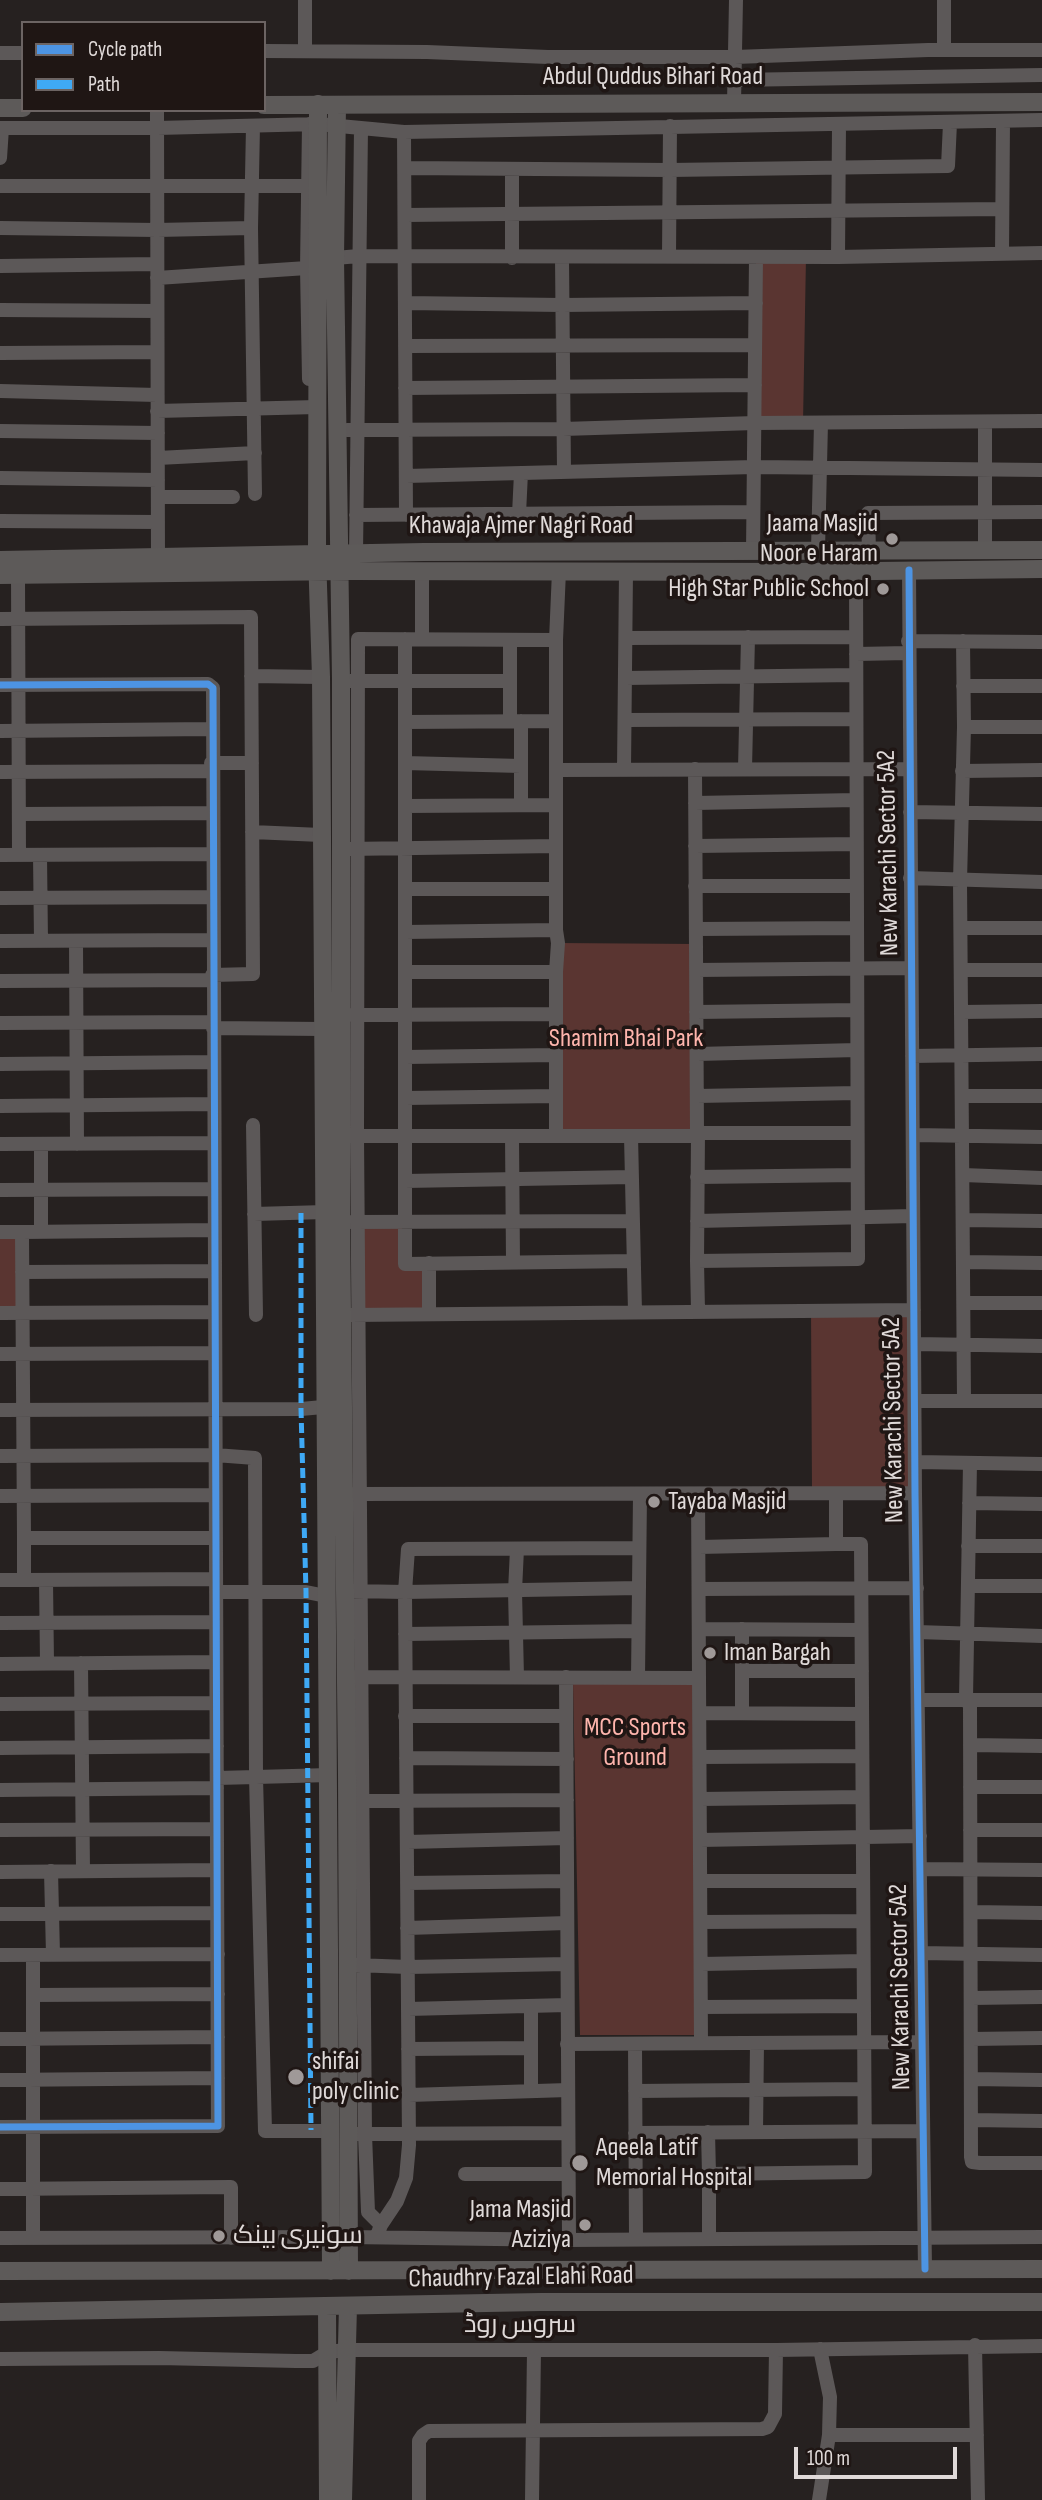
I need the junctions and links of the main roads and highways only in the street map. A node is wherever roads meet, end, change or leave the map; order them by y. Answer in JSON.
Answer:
{"nodes":[{"id":1,"x":1042,"y":102,"type":"edge"},
{"id":2,"x":318,"y":104,"type":"junction"},
{"id":3,"x":266,"y":105,"type":"edge"},
{"id":4,"x":337,"y":105,"type":"junction"},
{"id":5,"x":0,"y":108,"type":"edge"},
{"id":6,"x":21,"y":108,"type":"edge"},
{"id":7,"x":321,"y":125,"type":"junction"},
{"id":8,"x":1042,"y":550,"type":"edge"},
{"id":9,"x":795,"y":551,"type":"junction"},
{"id":10,"x":0,"y":561,"type":"edge"},
{"id":11,"x":315,"y":561,"type":"junction"},
{"id":12,"x":344,"y":561,"type":"junction"},
{"id":13,"x":1042,"y":569,"type":"edge"},
{"id":14,"x":795,"y":572,"type":"junction"},
{"id":15,"x":9,"y":575,"type":"edge"},
{"id":16,"x":335,"y":1406,"type":"junction"},
{"id":17,"x":348,"y":2133,"type":"junction"},
{"id":18,"x":1042,"y":2269,"type":"edge"},
{"id":19,"x":545,"y":2270,"type":"junction"},
{"id":20,"x":0,"y":2271,"type":"edge"},
{"id":21,"x":340,"y":2271,"type":"junction"},
{"id":22,"x":541,"y":2302,"type":"junction"},
{"id":23,"x":1042,"y":2302,"type":"edge"},
{"id":24,"x":327,"y":2306,"type":"junction"},
{"id":25,"x":348,"y":2306,"type":"junction"},
{"id":26,"x":0,"y":2312,"type":"edge"},
{"id":27,"x":337,"y":2351,"type":"junction"},
{"id":28,"x":328,"y":2500,"type":"edge"},
{"id":29,"x":344,"y":2500,"type":"edge"}],
"edges":[{"from":1,"to":4,"type":"main road","name":"Abdul Quddus Bihari Road"},
{"from":2,"to":3,"type":"main road","name":"Abdul Quddus Bihari Road"},
{"from":2,"to":4,"type":"main road","name":"Abdul Quddus Bihari Road"},
{"from":2,"to":7,"type":"main road"},
{"from":4,"to":7,"type":"main road"},
{"from":5,"to":6,"type":"main road"},
{"from":7,"to":11,"type":"main road"},
{"from":7,"to":12,"type":"main road"},
{"from":8,"to":9,"type":"main road","name":"Khawaja Ajmer Nagri Road"},
{"from":9,"to":12,"type":"main road","name":"Khawaja Ajmer Nagri Road"},
{"from":9,"to":14,"type":"main road"},
{"from":10,"to":11,"type":"main road","name":"Khawaja Ajmer Nagri Road"},
{"from":11,"to":12,"type":"main road","name":"Khawaja Ajmer Nagri Road"},
{"from":11,"to":15,"type":"main road","name":"Khawaja Ajmer Nagri Road"},
{"from":11,"to":16,"type":"main road"},
{"from":12,"to":14,"type":"main road","name":"Khawaja Ajmer Nagri Road"},
{"from":12,"to":16,"type":"main road"},
{"from":13,"to":14,"type":"main road","name":"Khawaja Ajmer Nagri Road"},
{"from":16,"to":17,"type":"main road"},
{"from":16,"to":17,"type":"main road"},
{"from":17,"to":21,"type":"main road"},
{"from":18,"to":19,"type":"main road","name":"Chaudhry Fazal Elahi Road"},
{"from":19,"to":21,"type":"main road","name":"Chaudhry Fazal Elahi Road"},
{"from":19,"to":22,"type":"main road"},
{"from":20,"to":21,"type":"main road","name":"Chaudhry Fazal Elahi Road"},
{"from":22,"to":23,"type":"main road","name":"Chaudhry Fazal Elahi Road"},
{"from":22,"to":25,"type":"main road","name":"Chaudhry Fazal Elahi Road"},
{"from":24,"to":25,"type":"main road","name":"Chaudhry Fazal Elahi Road"},
{"from":24,"to":26,"type":"main road","name":"Chaudhry Fazal Elahi Road"},
{"from":24,"to":27,"type":"main road"},
{"from":25,"to":27,"type":"main road"},
{"from":27,"to":28,"type":"main road"},
{"from":27,"to":29,"type":"main road"}]}
